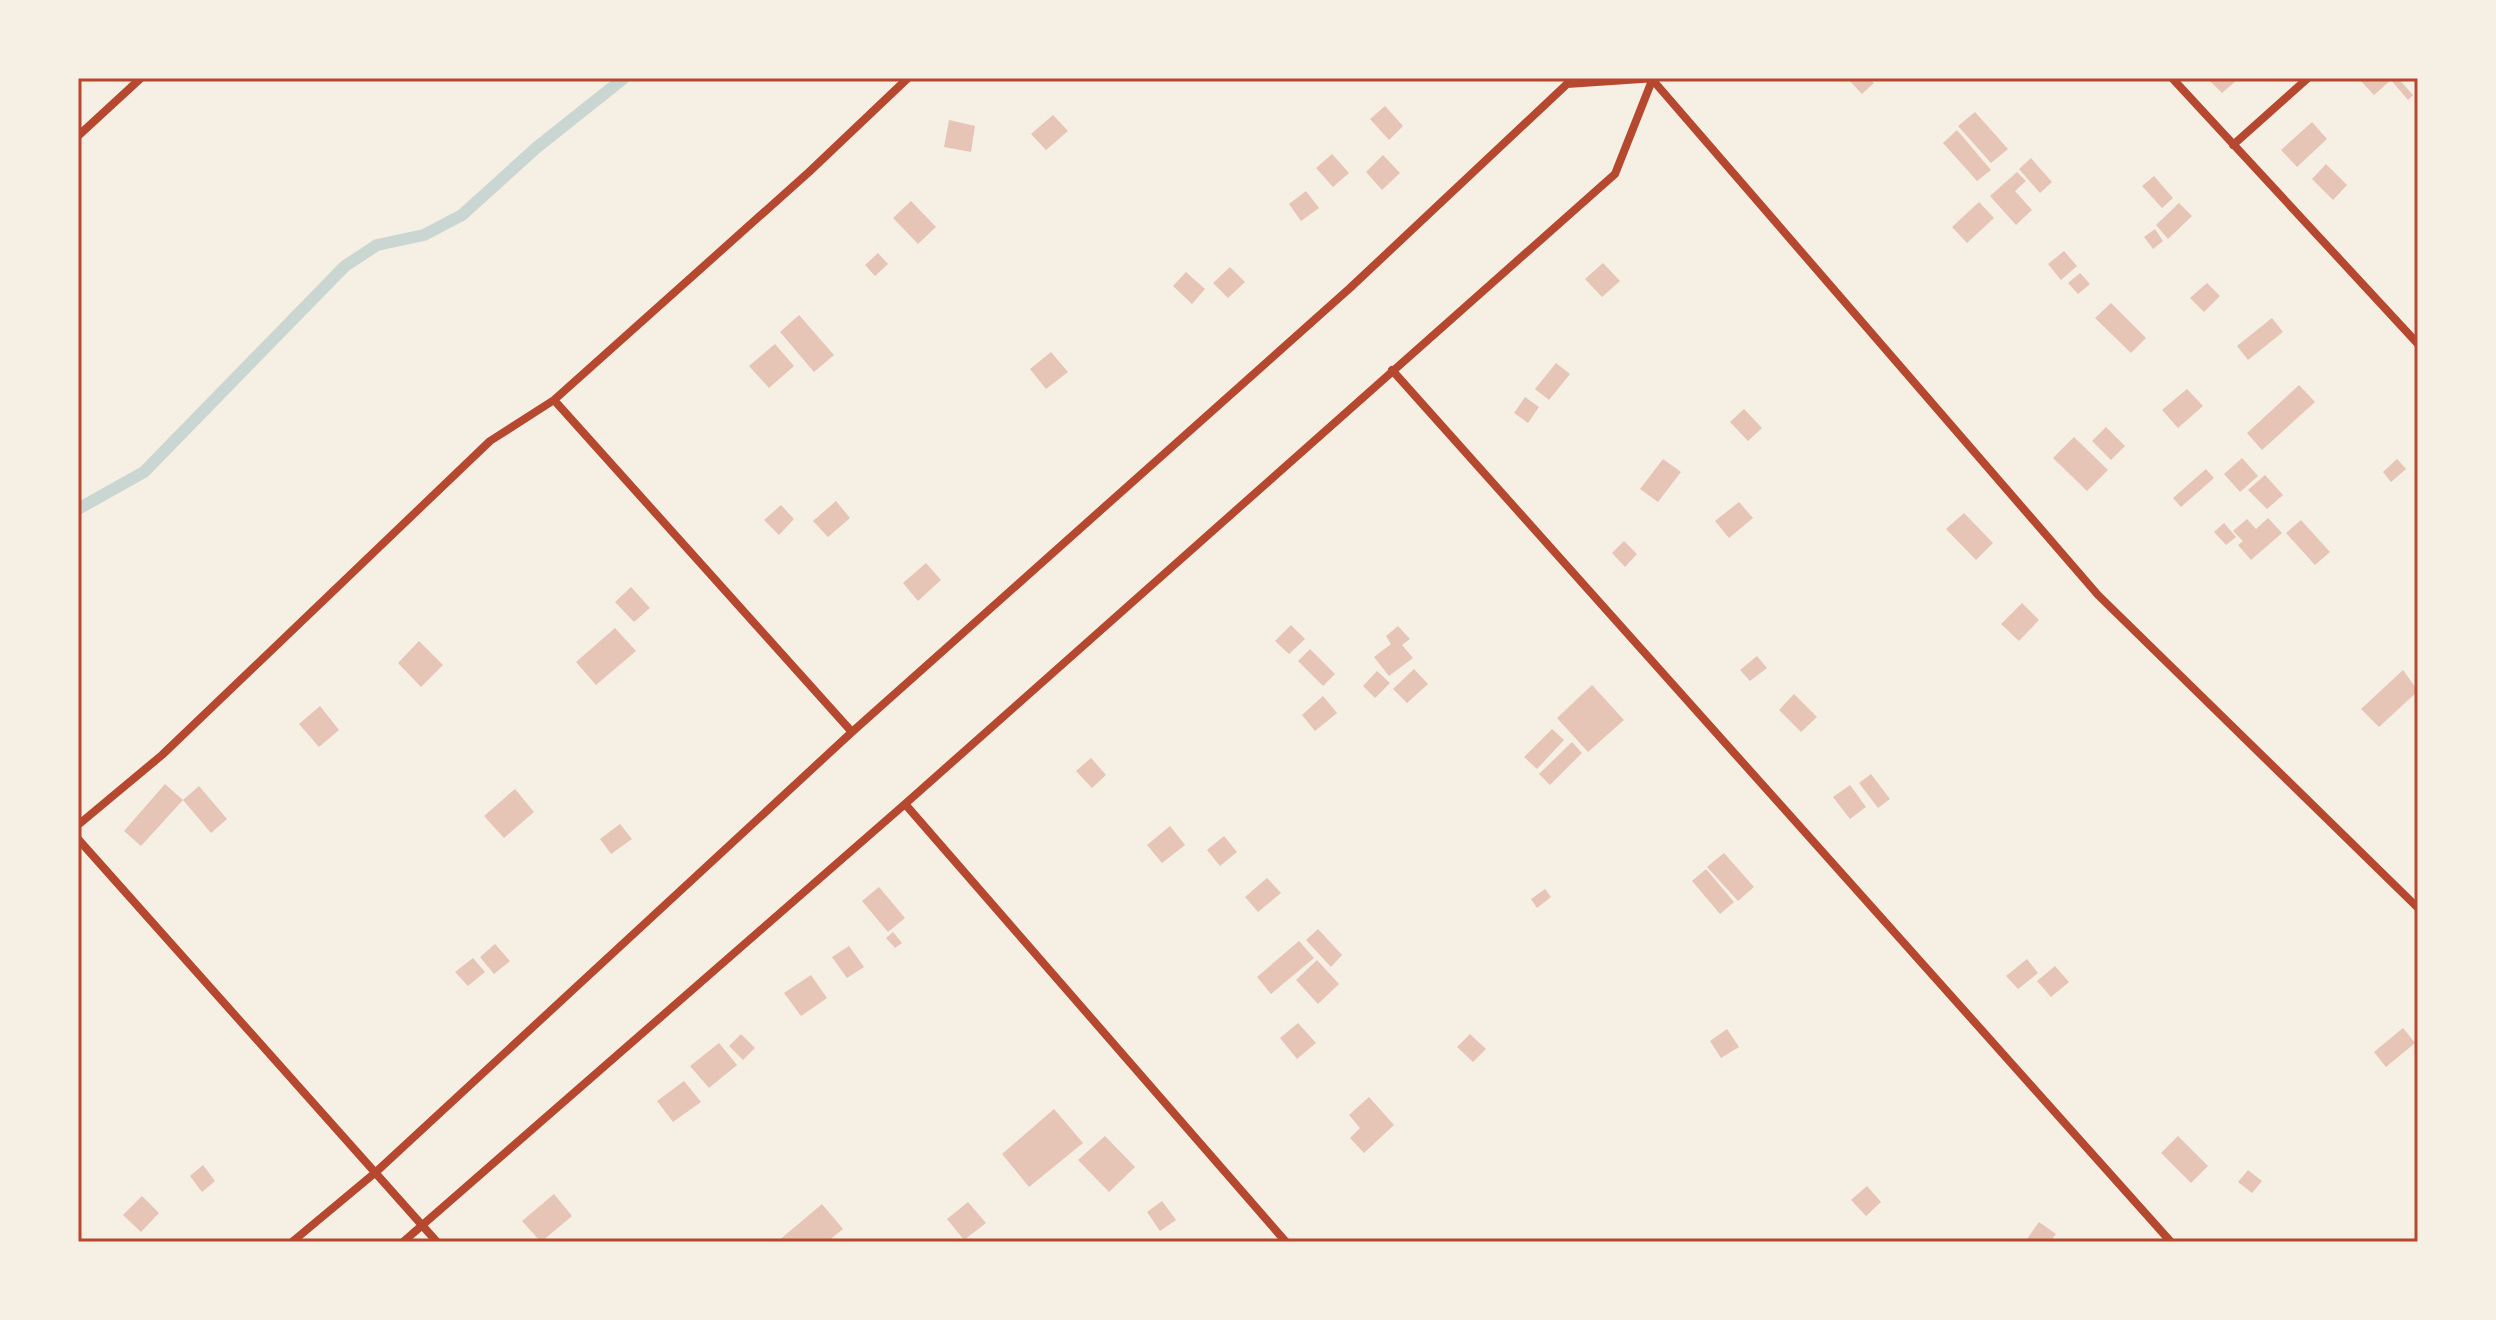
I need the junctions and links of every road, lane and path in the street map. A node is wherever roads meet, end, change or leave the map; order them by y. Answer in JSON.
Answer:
{"nodes":[{"id":1,"x":141,"y":78,"type":"edge"},
{"id":2,"x":908,"y":78,"type":"edge"},
{"id":3,"x":1653,"y":78,"type":"edge"},
{"id":4,"x":2172,"y":78,"type":"edge"},
{"id":5,"x":2308,"y":78,"type":"edge"},
{"id":6,"x":78,"y":136,"type":"edge"},
{"id":7,"x":2233,"y":145,"type":"junction"},
{"id":8,"x":2418,"y":344,"type":"edge"},
{"id":9,"x":1392,"y":370,"type":"junction"},
{"id":10,"x":554,"y":400,"type":"junction"},
{"id":11,"x":852,"y":732,"type":"junction"},
{"id":12,"x":905,"y":804,"type":"junction"},
{"id":13,"x":78,"y":825,"type":"edge"},
{"id":14,"x":78,"y":839,"type":"edge"},
{"id":15,"x":2418,"y":908,"type":"edge"},
{"id":16,"x":376,"y":1172,"type":"junction"},
{"id":17,"x":422,"y":1226,"type":"junction"},
{"id":18,"x":292,"y":1242,"type":"edge"},
{"id":19,"x":403,"y":1242,"type":"edge"},
{"id":20,"x":437,"y":1242,"type":"edge"},
{"id":21,"x":1286,"y":1242,"type":"edge"},
{"id":22,"x":2171,"y":1242,"type":"edge"}],
"edges":[{"from":1,"to":6,"type":"street"},
{"from":2,"to":10,"type":"street"},
{"from":3,"to":9,"type":"street"},
{"from":3,"to":11,"type":"street"},
{"from":3,"to":15,"type":"street"},
{"from":4,"to":7,"type":"street"},
{"from":5,"to":7,"type":"street"},
{"from":7,"to":8,"type":"street"},
{"from":9,"to":12,"type":"street"},
{"from":9,"to":22,"type":"street"},
{"from":10,"to":11,"type":"street"},
{"from":10,"to":13,"type":"street"},
{"from":11,"to":16,"type":"street"},
{"from":12,"to":17,"type":"street"},
{"from":12,"to":21,"type":"street"},
{"from":14,"to":16,"type":"street"},
{"from":16,"to":17,"type":"street"},
{"from":16,"to":18,"type":"street"},
{"from":17,"to":19,"type":"street"},
{"from":17,"to":20,"type":"street"}]}
